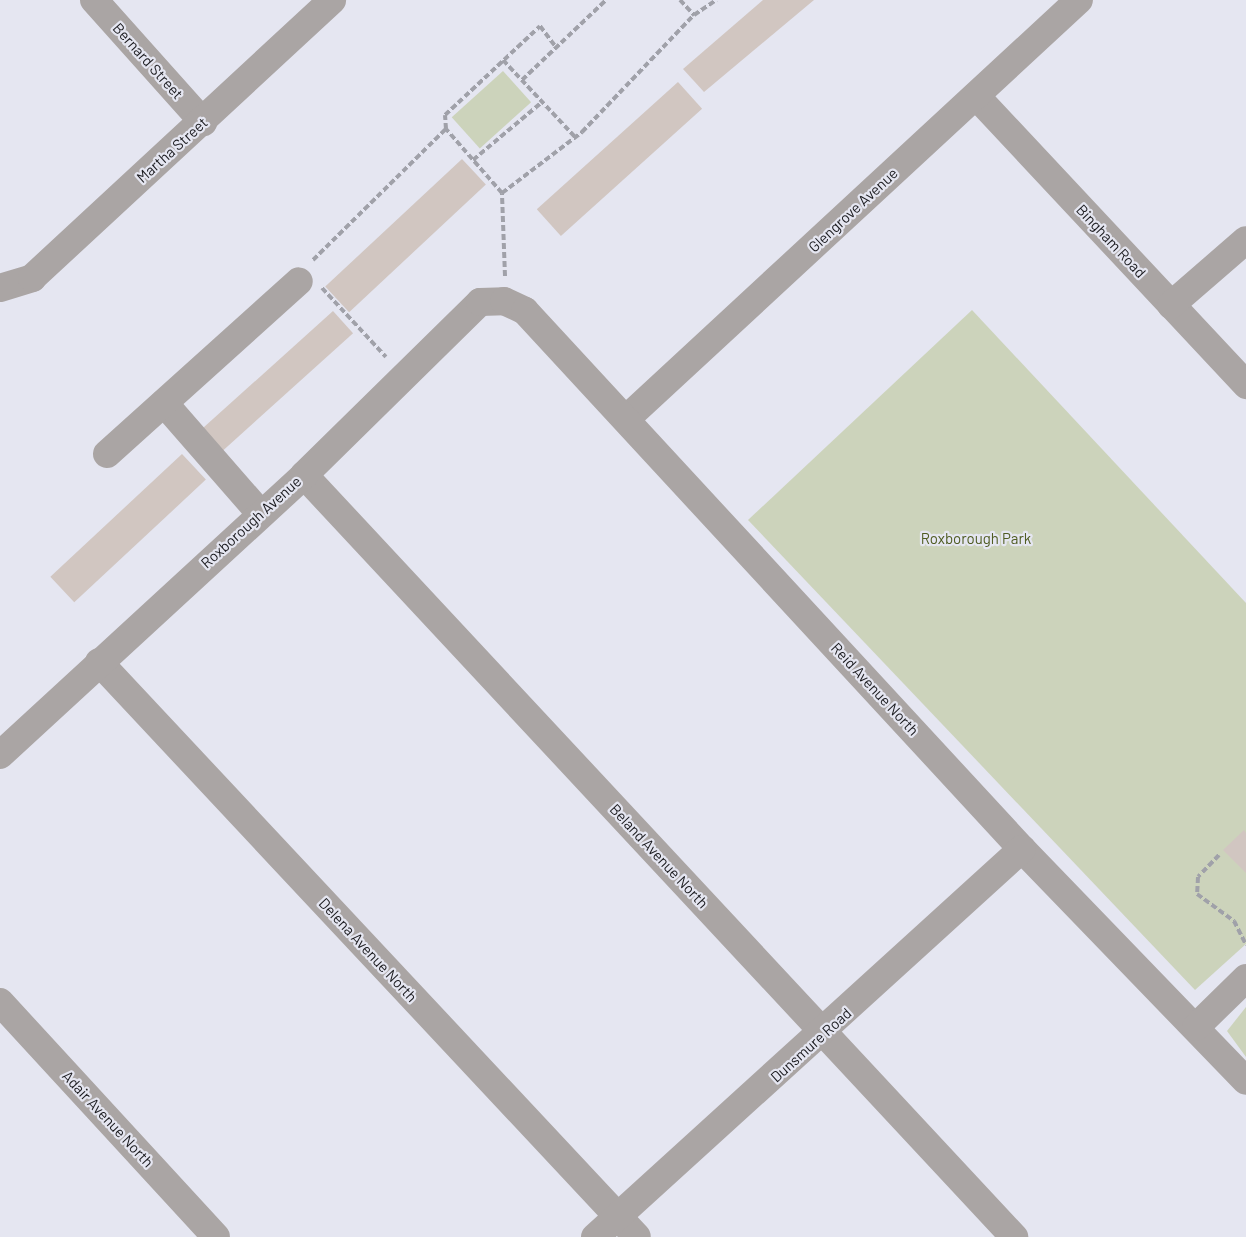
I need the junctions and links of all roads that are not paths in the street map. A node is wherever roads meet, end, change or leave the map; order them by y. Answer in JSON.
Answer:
{"nodes":[{"id":1,"x":94,"y":0,"type":"edge"},
{"id":2,"x":332,"y":0,"type":"edge"},
{"id":3,"x":1078,"y":0,"type":"edge"},
{"id":4,"x":976,"y":96,"type":"junction"},
{"id":5,"x":203,"y":122,"type":"junction"},
{"id":6,"x":1246,"y":240,"type":"edge"},
{"id":7,"x":307,"y":279,"type":"road end"},
{"id":8,"x":2,"y":289,"type":"edge"},
{"id":9,"x":504,"y":301,"type":"joint"},
{"id":10,"x":1171,"y":305,"type":"junction"},
{"id":11,"x":1246,"y":385,"type":"edge"},
{"id":12,"x":164,"y":403,"type":"junction"},
{"id":13,"x":626,"y":419,"type":"junction"},
{"id":14,"x":107,"y":454,"type":"dead end"},
{"id":15,"x":304,"y":475,"type":"junction"},
{"id":16,"x":260,"y":513,"type":"junction"},
{"id":17,"x":99,"y":662,"type":"junction"},
{"id":18,"x":0,"y":755,"type":"edge"},
{"id":19,"x":1022,"y":849,"type":"junction"},
{"id":20,"x":1246,"y":978,"type":"edge"},
{"id":21,"x":0,"y":1002,"type":"edge"},
{"id":22,"x":1196,"y":1027,"type":"junction"},
{"id":23,"x":825,"y":1033,"type":"junction"},
{"id":24,"x":1246,"y":1081,"type":"edge"},
{"id":25,"x":627,"y":1227,"type":"edge"},
{"id":26,"x":216,"y":1237,"type":"edge"},
{"id":27,"x":595,"y":1237,"type":"edge"},
{"id":28,"x":1014,"y":1237,"type":"edge"}],
"edges":[{"from":1,"to":5,"type":"street","name":"Bernard Street"},
{"from":2,"to":5,"type":"street","name":"Martha Street"},
{"from":3,"to":4,"type":"street","name":"Glengrove Avenue"},
{"from":4,"to":10,"type":"street","name":"Bingham Road"},
{"from":4,"to":13,"type":"street","name":"Glengrove Avenue"},
{"from":5,"to":8,"type":"street","name":"Martha Street"},
{"from":6,"to":10,"type":"street"},
{"from":7,"to":12,"type":"street"},
{"from":9,"to":13,"type":"street","name":"Reid Avenue North"},
{"from":9,"to":15,"type":"street","name":"Roxborough Avenue"},
{"from":10,"to":11,"type":"street","name":"Bingham Road"},
{"from":12,"to":14,"type":"street"},
{"from":12,"to":16,"type":"street"},
{"from":13,"to":19,"type":"street","name":"Reid Avenue North"},
{"from":15,"to":16,"type":"street","name":"Roxborough Avenue"},
{"from":15,"to":23,"type":"street","name":"Beland Avenue North"},
{"from":16,"to":17,"type":"street","name":"Roxborough Avenue"},
{"from":17,"to":18,"type":"street","name":"Roxborough Avenue"},
{"from":17,"to":25,"type":"street","name":"Delena Avenue North"},
{"from":19,"to":22,"type":"street","name":"Reid Avenue North"},
{"from":19,"to":23,"type":"street","name":"Dunsmure Road"},
{"from":20,"to":22,"type":"street"},
{"from":21,"to":26,"type":"street","name":"Adair Avenue North"},
{"from":22,"to":24,"type":"street","name":"Reid Avenue North"},
{"from":23,"to":25,"type":"street","name":"Dunsmure Road"},
{"from":23,"to":28,"type":"street","name":"Beland Avenue North"},
{"from":25,"to":27,"type":"street","name":"Dunsmure Road"}]}
